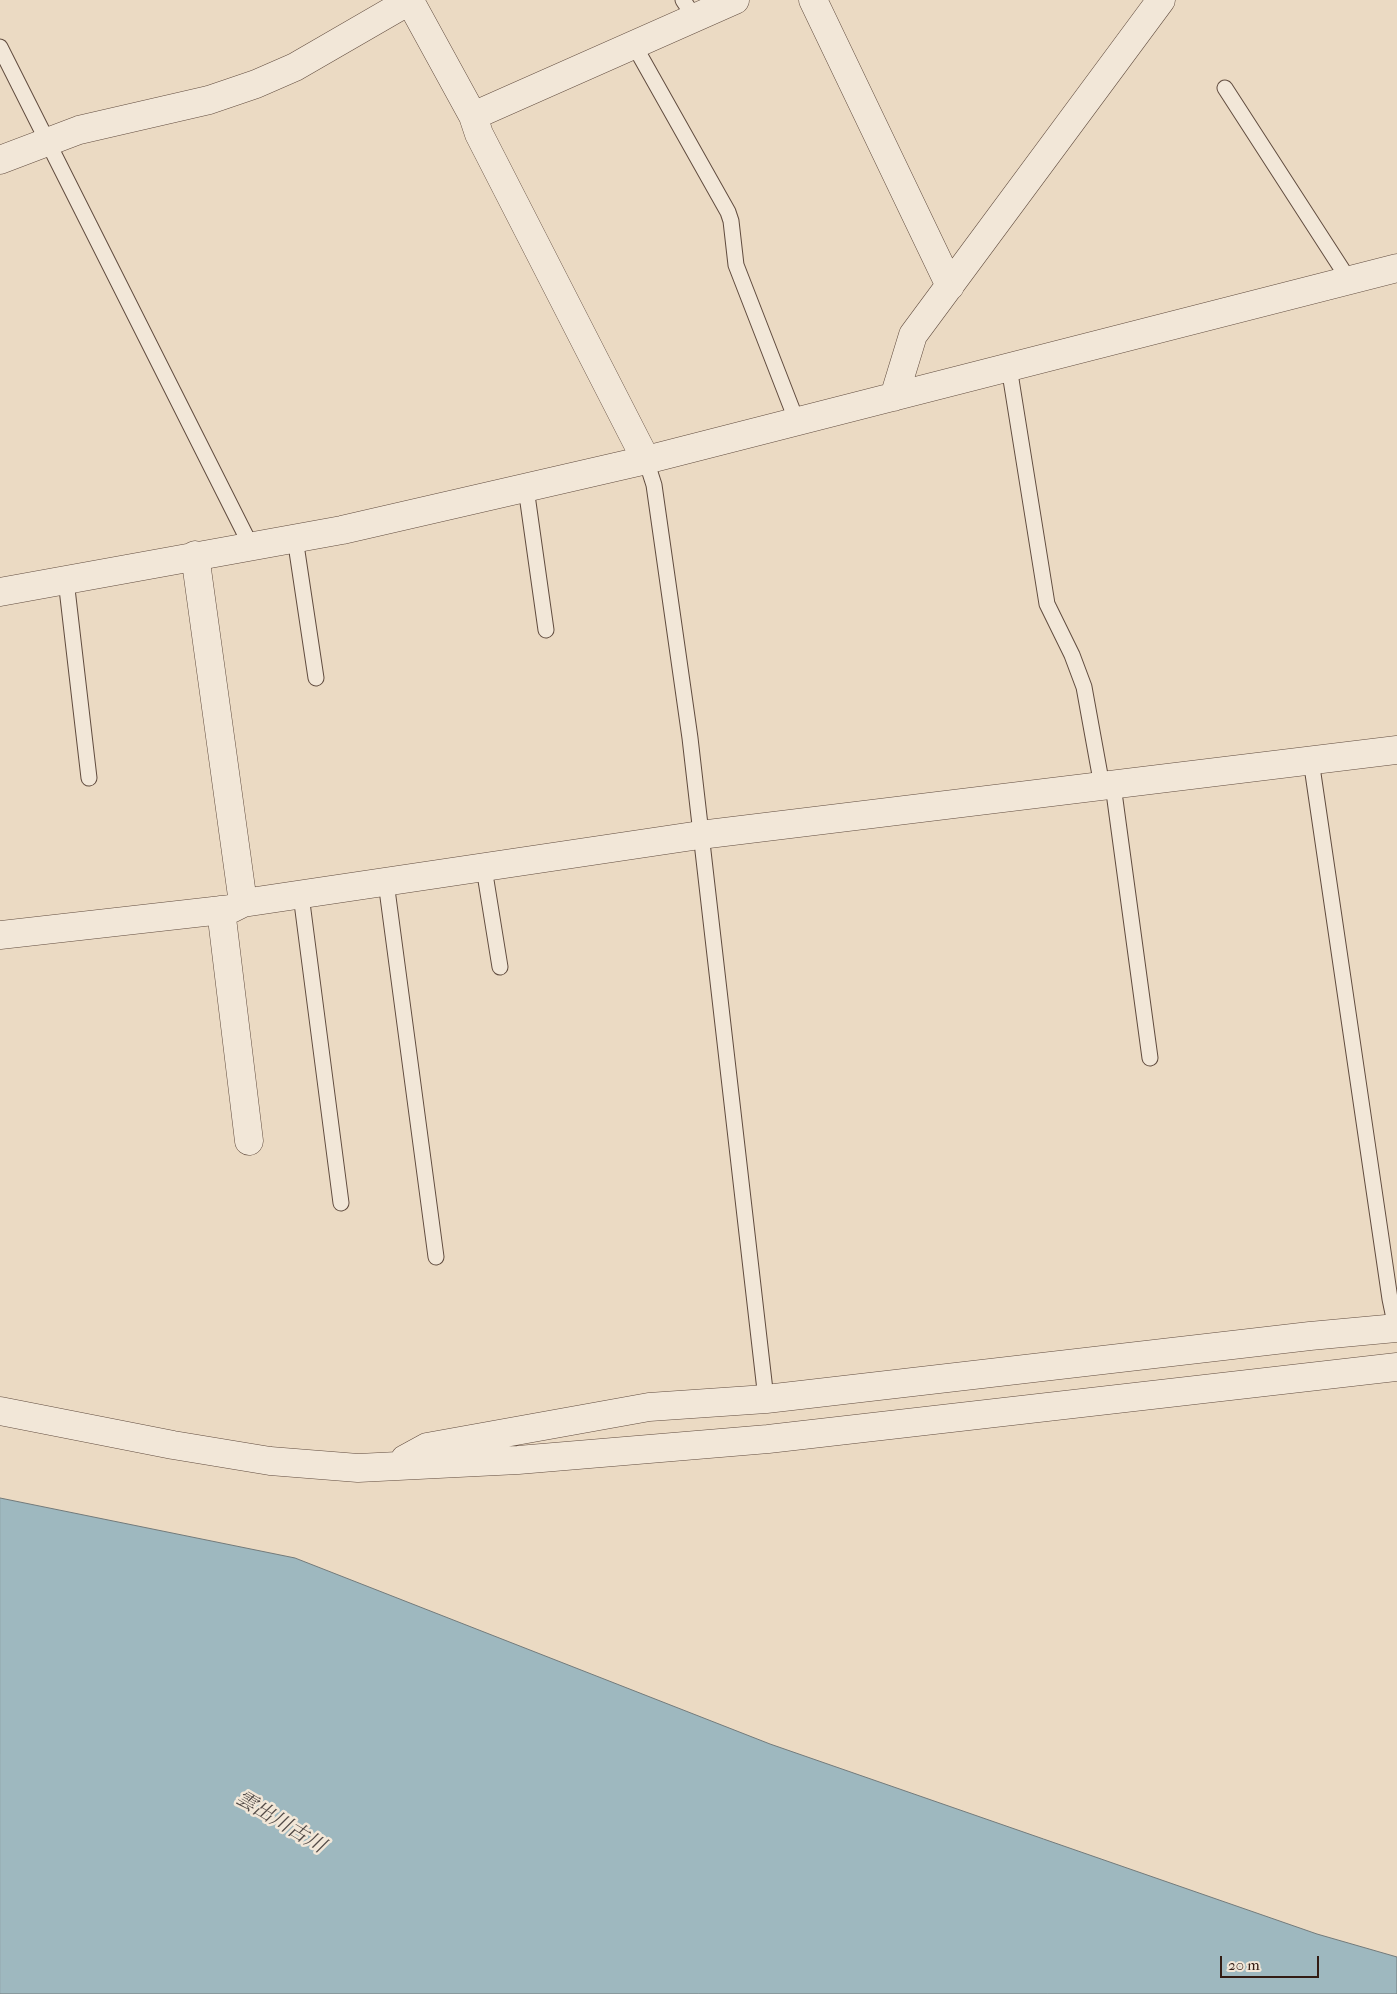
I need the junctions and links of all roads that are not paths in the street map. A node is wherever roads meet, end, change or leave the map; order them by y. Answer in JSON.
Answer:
{"nodes":[{"id":1,"x":411,"y":0,"type":"edge"},
{"id":2,"x":734,"y":0,"type":"edge"},
{"id":3,"x":812,"y":0,"type":"edge"},
{"id":4,"x":1161,"y":0,"type":"edge"},
{"id":5,"x":689,"y":9,"type":"edge"},
{"id":6,"x":634,"y":45,"type":"junction"},
{"id":7,"x":0,"y":47,"type":"edge"},
{"id":8,"x":1225,"y":88,"type":"dead end"},
{"id":9,"x":473,"y":116,"type":"junction"},
{"id":10,"x":47,"y":141,"type":"junction"},
{"id":11,"x":0,"y":160,"type":"edge"},
{"id":12,"x":1397,"y":268,"type":"edge"},
{"id":13,"x":1349,"y":280,"type":"junction"},
{"id":14,"x":950,"y":286,"type":"junction"},
{"id":15,"x":1009,"y":367,"type":"junction"},
{"id":16,"x":894,"y":396,"type":"junction"},
{"id":17,"x":798,"y":422,"type":"junction"},
{"id":18,"x":646,"y":460,"type":"junction"},
{"id":19,"x":526,"y":488,"type":"junction"},
{"id":20,"x":295,"y":538,"type":"junction"},
{"id":21,"x":251,"y":546,"type":"junction"},
{"id":22,"x":195,"y":556,"type":"junction"},
{"id":23,"x":66,"y":580,"type":"junction"},
{"id":24,"x":0,"y":592,"type":"edge"},
{"id":25,"x":546,"y":630,"type":"dead end"},
{"id":26,"x":316,"y":678,"type":"dead end"},
{"id":27,"x":1397,"y":750,"type":"edge"},
{"id":28,"x":1311,"y":760,"type":"junction"},
{"id":29,"x":90,"y":778,"type":"dead end"},
{"id":30,"x":1108,"y":785,"type":"junction"},
{"id":31,"x":700,"y":835,"type":"junction"},
{"id":32,"x":484,"y":868,"type":"junction"},
{"id":33,"x":386,"y":882,"type":"junction"},
{"id":34,"x":301,"y":895,"type":"junction"},
{"id":35,"x":232,"y":907,"type":"junction"},
{"id":36,"x":0,"y":935,"type":"edge"},
{"id":37,"x":500,"y":967,"type":"dead end"},
{"id":38,"x":1150,"y":1058,"type":"dead end"},
{"id":39,"x":250,"y":1141,"type":"dead end"},
{"id":40,"x":341,"y":1203,"type":"dead end"},
{"id":41,"x":436,"y":1257,"type":"dead end"},
{"id":42,"x":1396,"y":1328,"type":"edge"},
{"id":43,"x":1397,"y":1367,"type":"edge"},
{"id":44,"x":766,"y":1399,"type":"junction"},
{"id":45,"x":0,"y":1411,"type":"edge"},
{"id":46,"x":395,"y":1467,"type":"junction"}],
"edges":[{"from":1,"to":9,"type":"street"},
{"from":1,"to":10,"type":"street"},
{"from":2,"to":5,"type":"street"},
{"from":3,"to":14,"type":"street"},
{"from":4,"to":14,"type":"street"},
{"from":5,"to":6,"type":"street"},
{"from":6,"to":9,"type":"street"},
{"from":6,"to":17,"type":"lane"},
{"from":7,"to":10,"type":"lane"},
{"from":8,"to":13,"type":"lane"},
{"from":9,"to":18,"type":"street"},
{"from":10,"to":11,"type":"street"},
{"from":10,"to":21,"type":"lane"},
{"from":12,"to":13,"type":"street"},
{"from":13,"to":15,"type":"street"},
{"from":14,"to":16,"type":"street"},
{"from":15,"to":16,"type":"street"},
{"from":15,"to":30,"type":"lane"},
{"from":16,"to":17,"type":"street"},
{"from":17,"to":18,"type":"street"},
{"from":18,"to":19,"type":"street"},
{"from":18,"to":31,"type":"lane"},
{"from":19,"to":20,"type":"street"},
{"from":19,"to":25,"type":"lane"},
{"from":20,"to":21,"type":"street"},
{"from":20,"to":26,"type":"lane"},
{"from":21,"to":22,"type":"street"},
{"from":22,"to":23,"type":"street"},
{"from":22,"to":35,"type":"street"},
{"from":23,"to":24,"type":"street"},
{"from":23,"to":29,"type":"lane"},
{"from":27,"to":28,"type":"street"},
{"from":28,"to":30,"type":"street"},
{"from":28,"to":42,"type":"lane"},
{"from":30,"to":31,"type":"street"},
{"from":30,"to":38,"type":"lane"},
{"from":31,"to":32,"type":"street"},
{"from":31,"to":44,"type":"lane"},
{"from":32,"to":33,"type":"street"},
{"from":32,"to":37,"type":"lane"},
{"from":33,"to":34,"type":"street"},
{"from":33,"to":41,"type":"lane"},
{"from":34,"to":35,"type":"street"},
{"from":34,"to":40,"type":"lane"},
{"from":35,"to":36,"type":"street"},
{"from":35,"to":39,"type":"street"},
{"from":42,"to":44,"type":"street"},
{"from":43,"to":46,"type":"street"},
{"from":44,"to":46,"type":"street"},
{"from":45,"to":46,"type":"street"}]}
